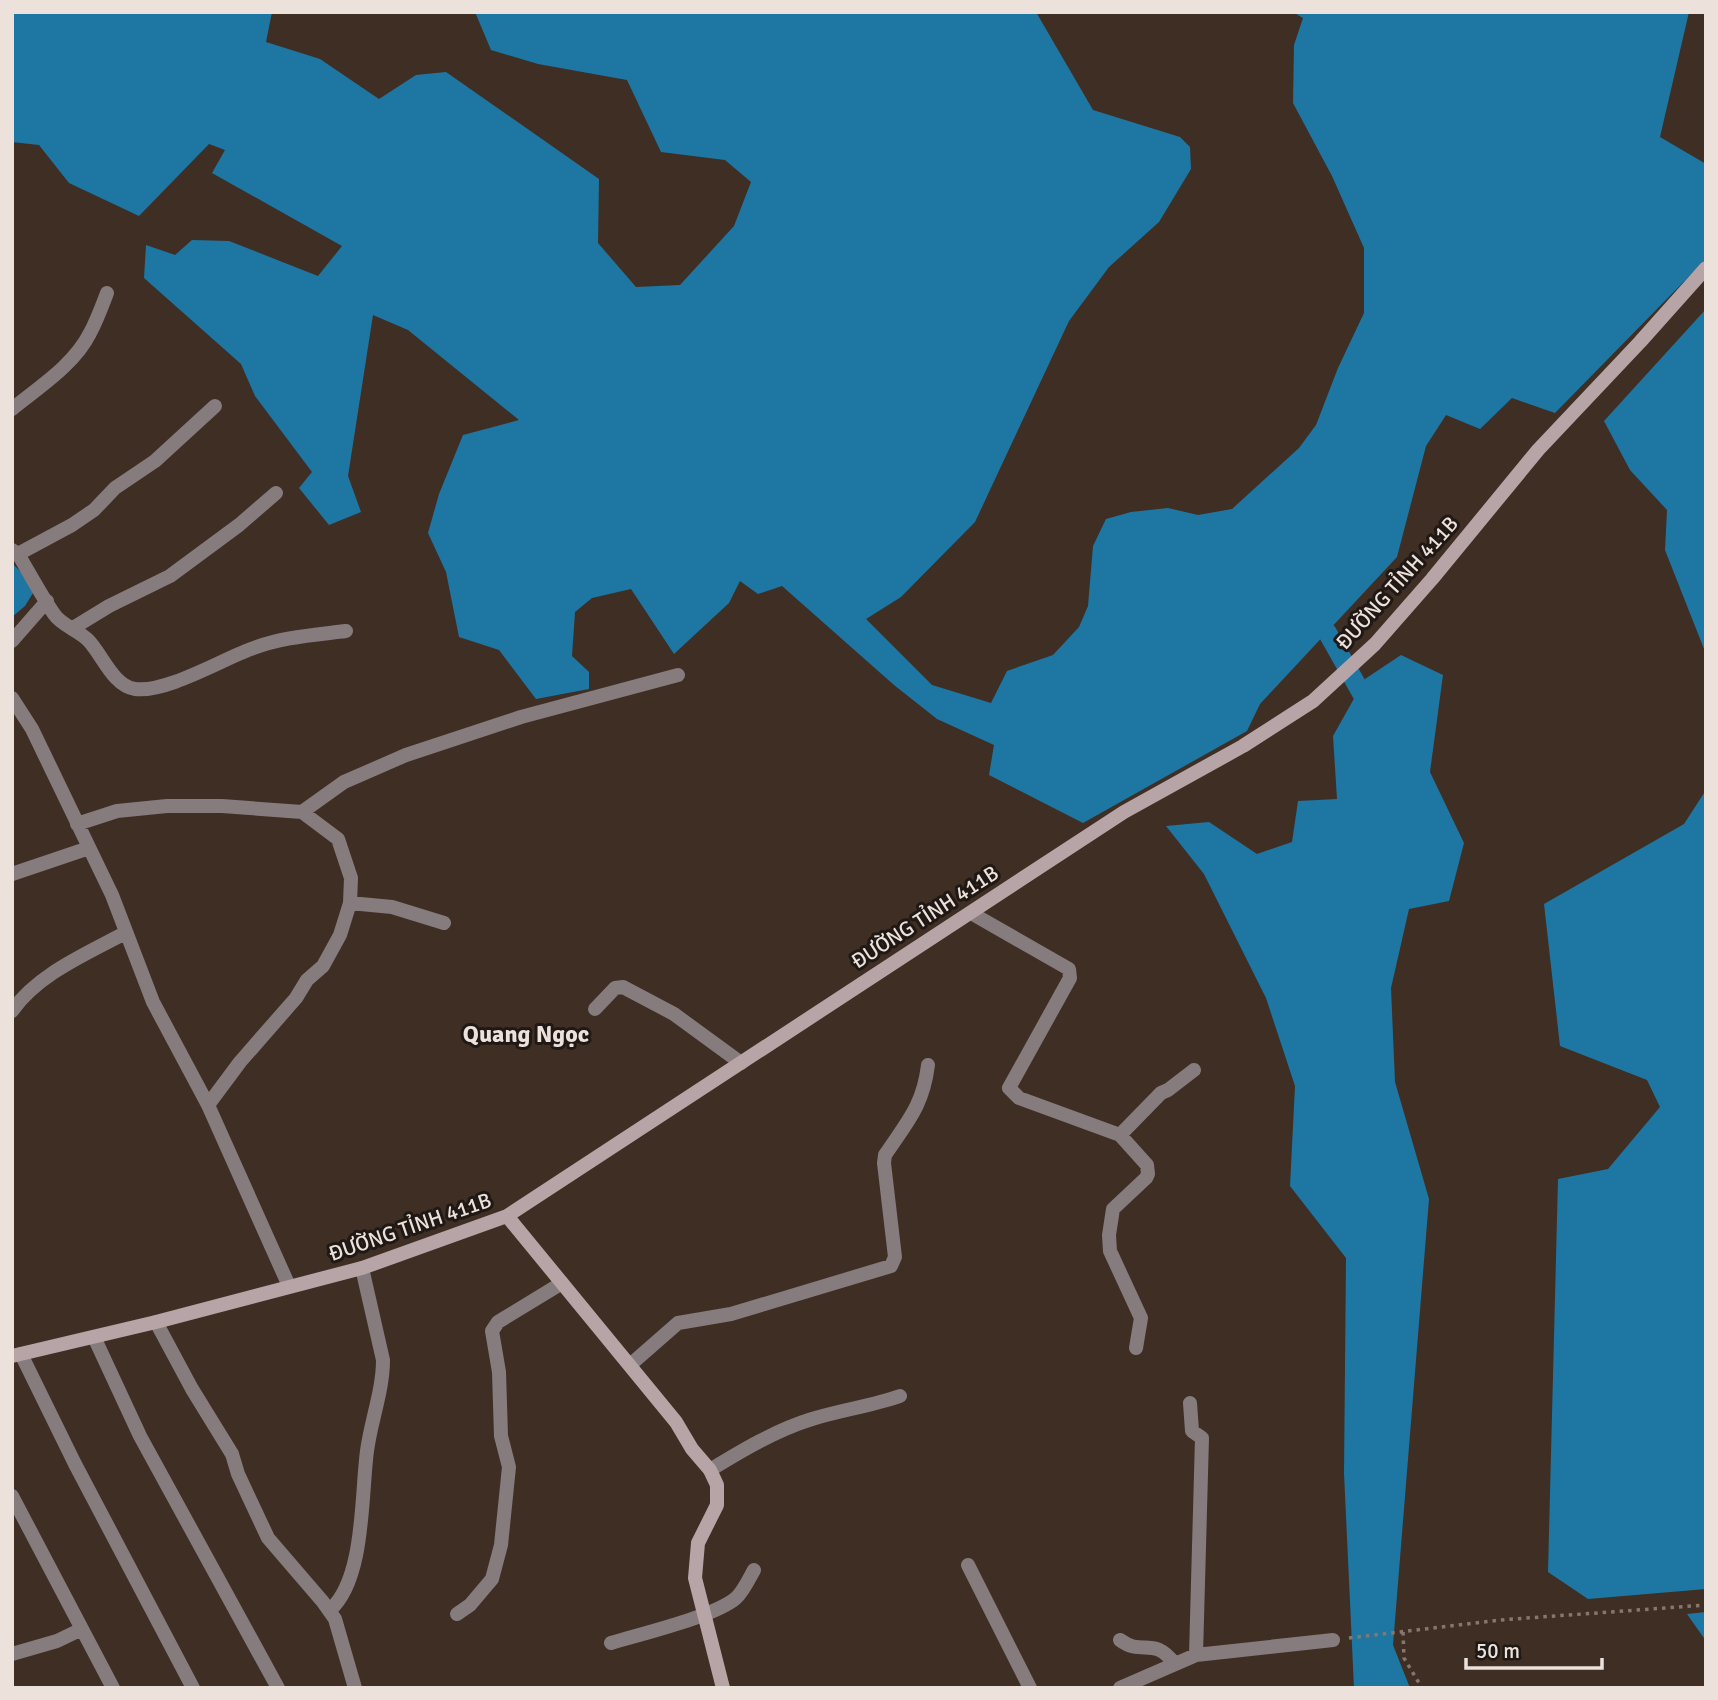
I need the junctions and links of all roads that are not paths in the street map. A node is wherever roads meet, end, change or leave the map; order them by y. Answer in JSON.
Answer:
{"nodes":[{"id":1,"x":1706,"y":268,"type":"edge"},
{"id":2,"x":107,"y":293,"type":"dead end"},
{"id":3,"x":215,"y":406,"type":"dead end"},
{"id":4,"x":12,"y":409,"type":"edge"},
{"id":5,"x":276,"y":493,"type":"dead end"},
{"id":6,"x":15,"y":552,"type":"edge"},
{"id":7,"x":47,"y":601,"type":"junction"},
{"id":8,"x":73,"y":628,"type":"junction"},
{"id":9,"x":346,"y":631,"type":"dead end"},
{"id":10,"x":12,"y":641,"type":"edge"},
{"id":11,"x":678,"y":675,"type":"dead end"},
{"id":12,"x":12,"y":698,"type":"edge"},
{"id":13,"x":303,"y":812,"type":"junction"},
{"id":14,"x":77,"y":824,"type":"junction"},
{"id":15,"x":89,"y":848,"type":"junction"},
{"id":16,"x":12,"y":874,"type":"edge"},
{"id":17,"x":349,"y":903,"type":"junction"},
{"id":18,"x":971,"y":913,"type":"junction"},
{"id":19,"x":444,"y":923,"type":"dead end"},
{"id":20,"x":125,"y":933,"type":"junction"},
{"id":21,"x":595,"y":1009,"type":"dead end"},
{"id":22,"x":12,"y":1011,"type":"edge"},
{"id":23,"x":741,"y":1063,"type":"junction"},
{"id":24,"x":928,"y":1065,"type":"dead end"},
{"id":25,"x":1194,"y":1070,"type":"dead end"},
{"id":26,"x":208,"y":1105,"type":"junction"},
{"id":27,"x":1120,"y":1135,"type":"junction"},
{"id":28,"x":507,"y":1216,"type":"junction"},
{"id":29,"x":362,"y":1268,"type":"junction"},
{"id":30,"x":562,"y":1283,"type":"junction"},
{"id":31,"x":289,"y":1286,"type":"junction"},
{"id":32,"x":156,"y":1322,"type":"junction"},
{"id":33,"x":94,"y":1337,"type":"junction"},
{"id":34,"x":1136,"y":1348,"type":"dead end"},
{"id":35,"x":16,"y":1355,"type":"edge"},
{"id":36,"x":631,"y":1366,"type":"junction"},
{"id":37,"x":900,"y":1396,"type":"dead end"},
{"id":38,"x":1190,"y":1403,"type":"dead end"},
{"id":39,"x":710,"y":1470,"type":"junction"},
{"id":40,"x":12,"y":1496,"type":"edge"},
{"id":41,"x":968,"y":1565,"type":"dead end"},
{"id":42,"x":754,"y":1570,"type":"dead end"},
{"id":43,"x":330,"y":1610,"type":"junction"},
{"id":44,"x":457,"y":1614,"type":"dead end"},
{"id":45,"x":703,"y":1615,"type":"junction"},
{"id":46,"x":82,"y":1629,"type":"junction"},
{"id":47,"x":1120,"y":1640,"type":"dead end"},
{"id":48,"x":1333,"y":1640,"type":"road end"},
{"id":49,"x":611,"y":1643,"type":"dead end"},
{"id":50,"x":12,"y":1654,"type":"edge"},
{"id":51,"x":1196,"y":1655,"type":"junction"},
{"id":52,"x":1175,"y":1664,"type":"junction"},
{"id":53,"x":113,"y":1688,"type":"edge"},
{"id":54,"x":193,"y":1688,"type":"edge"},
{"id":55,"x":278,"y":1688,"type":"edge"},
{"id":56,"x":355,"y":1688,"type":"edge"},
{"id":57,"x":723,"y":1688,"type":"edge"},
{"id":58,"x":1030,"y":1688,"type":"edge"},
{"id":59,"x":1120,"y":1688,"type":"edge"}],
"edges":[{"from":1,"to":18,"type":"main road","name":"ĐƯỜNG TỈNH 411B"},
{"from":2,"to":4,"type":"street"},
{"from":3,"to":6,"type":"street"},
{"from":5,"to":8,"type":"street"},
{"from":6,"to":7,"type":"street"},
{"from":7,"to":8,"type":"street"},
{"from":7,"to":10,"type":"street"},
{"from":8,"to":9,"type":"street"},
{"from":11,"to":13,"type":"street"},
{"from":12,"to":14,"type":"street"},
{"from":13,"to":14,"type":"street"},
{"from":13,"to":17,"type":"street"},
{"from":14,"to":15,"type":"street"},
{"from":15,"to":16,"type":"street"},
{"from":15,"to":20,"type":"street"},
{"from":17,"to":19,"type":"street"},
{"from":17,"to":26,"type":"street"},
{"from":18,"to":23,"type":"main road","name":"ĐƯỜNG TỈNH 411B"},
{"from":18,"to":27,"type":"street"},
{"from":20,"to":22,"type":"street"},
{"from":20,"to":26,"type":"street"},
{"from":21,"to":23,"type":"street"},
{"from":23,"to":28,"type":"main road","name":"ĐƯỜNG TỈNH 411B"},
{"from":24,"to":36,"type":"street"},
{"from":25,"to":27,"type":"street"},
{"from":26,"to":31,"type":"street"},
{"from":27,"to":34,"type":"street"},
{"from":28,"to":29,"type":"main road","name":"ĐƯỜNG TỈNH 411B"},
{"from":28,"to":30,"type":"main road"},
{"from":29,"to":31,"type":"main road","name":"ĐƯỜNG TỈNH 411B"},
{"from":29,"to":43,"type":"street"},
{"from":30,"to":36,"type":"main road"},
{"from":30,"to":44,"type":"street"},
{"from":31,"to":32,"type":"main road","name":"ĐƯỜNG TỈNH 411B"},
{"from":32,"to":33,"type":"main road","name":"ĐƯỜNG TỈNH 411B"},
{"from":32,"to":43,"type":"street"},
{"from":33,"to":35,"type":"main road","name":"ĐƯỜNG TỈNH 411B"},
{"from":33,"to":55,"type":"street"},
{"from":35,"to":54,"type":"street"},
{"from":36,"to":39,"type":"main road"},
{"from":37,"to":39,"type":"street"},
{"from":38,"to":51,"type":"street"},
{"from":39,"to":45,"type":"main road"},
{"from":40,"to":46,"type":"street"},
{"from":41,"to":58,"type":"street"},
{"from":42,"to":45,"type":"street"},
{"from":43,"to":56,"type":"street"},
{"from":45,"to":49,"type":"street"},
{"from":45,"to":57,"type":"main road"},
{"from":46,"to":50,"type":"street"},
{"from":46,"to":53,"type":"street"},
{"from":47,"to":52,"type":"street"},
{"from":48,"to":51,"type":"street"},
{"from":51,"to":52,"type":"street"},
{"from":52,"to":59,"type":"street"}]}
